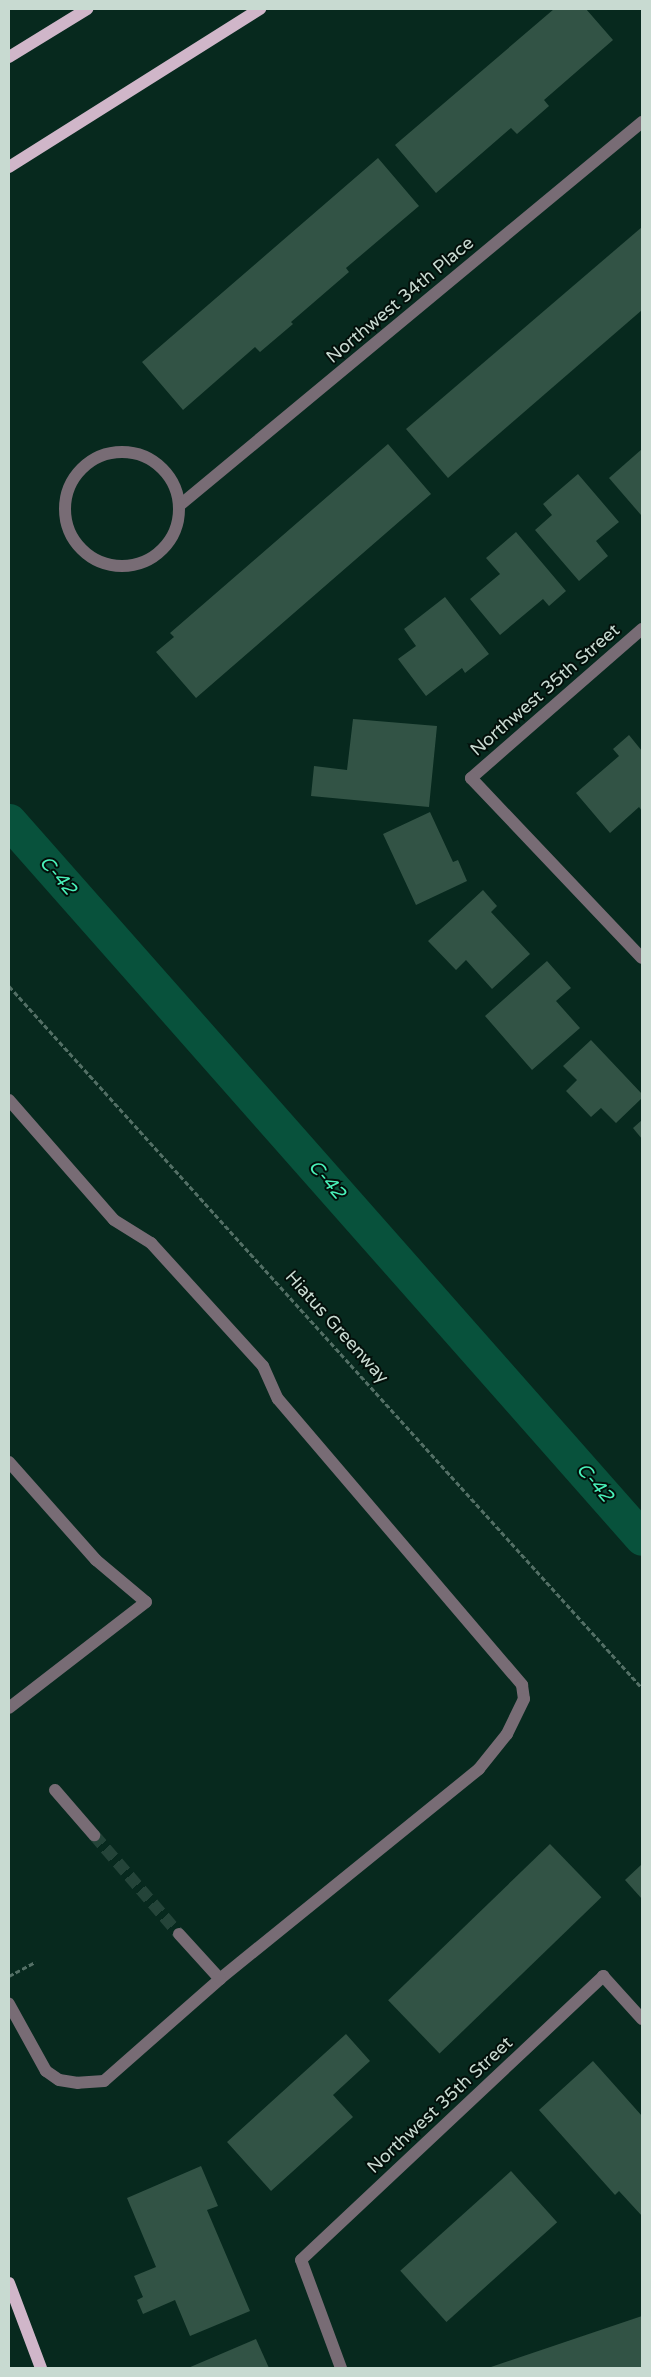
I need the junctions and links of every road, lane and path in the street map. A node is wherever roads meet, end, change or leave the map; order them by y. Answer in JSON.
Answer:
{"nodes":[{"id":1,"x":87,"y":9,"type":"edge"},
{"id":2,"x":260,"y":9,"type":"edge"},
{"id":3,"x":9,"y":57,"type":"edge"},
{"id":4,"x":642,"y":122,"type":"edge"},
{"id":5,"x":9,"y":167,"type":"edge"},
{"id":6,"x":180,"y":505,"type":"junction"},
{"id":7,"x":642,"y":629,"type":"edge"},
{"id":8,"x":642,"y":958,"type":"edge"},
{"id":9,"x":9,"y":986,"type":"edge"},
{"id":10,"x":9,"y":1100,"type":"edge"},
{"id":11,"x":9,"y":1462,"type":"edge"},
{"id":12,"x":642,"y":1688,"type":"edge"},
{"id":13,"x":9,"y":1708,"type":"edge"},
{"id":14,"x":55,"y":1790,"type":"dead end"},
{"id":15,"x":94,"y":1835,"type":"tunnel mouth"},
{"id":16,"x":179,"y":1934,"type":"tunnel mouth"},
{"id":17,"x":35,"y":1962,"type":"dead end"},
{"id":18,"x":9,"y":1976,"type":"edge"},
{"id":19,"x":220,"y":1979,"type":"junction"},
{"id":20,"x":9,"y":2004,"type":"edge"},
{"id":21,"x":642,"y":2020,"type":"edge"},
{"id":22,"x":9,"y":2284,"type":"edge"},
{"id":23,"x":41,"y":2368,"type":"edge"},
{"id":24,"x":341,"y":2368,"type":"edge"}],
"edges":[{"from":1,"to":3,"type":"main road"},
{"from":2,"to":5,"type":"main road"},
{"from":4,"to":6,"type":"street","name":"Northwest 34th Place"},
{"from":6,"to":6,"type":"street"},
{"from":7,"to":8,"type":"street","name":"Northwest 35th Street"},
{"from":9,"to":12,"type":"path","name":"Hiatus Greenway"},
{"from":10,"to":19,"type":"street"},
{"from":11,"to":13,"type":"street"},
{"from":14,"to":15,"type":"street"},
{"from":16,"to":19,"type":"street"},
{"from":17,"to":18,"type":"path"},
{"from":19,"to":20,"type":"street"},
{"from":21,"to":24,"type":"street","name":"Northwest 35th Street"},
{"from":22,"to":23,"type":"main road"}]}
